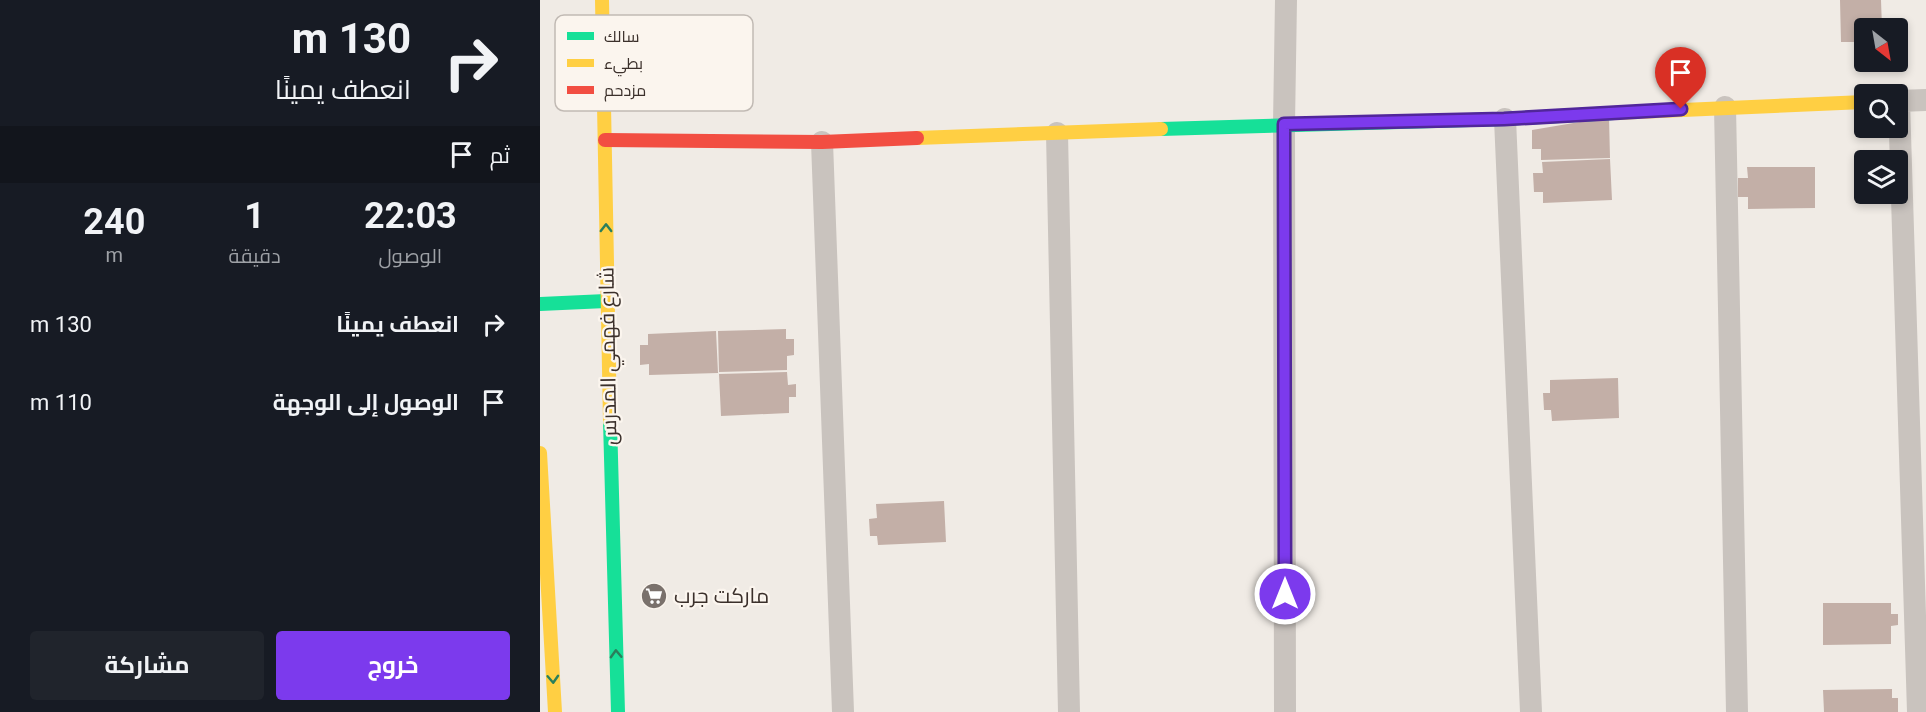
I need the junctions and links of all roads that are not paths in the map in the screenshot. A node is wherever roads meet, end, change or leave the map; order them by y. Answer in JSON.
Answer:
{"nodes":[{"id":1,"x":602,"y":0,"type":"edge"},
{"id":2,"x":1286,"y":0,"type":"edge"},
{"id":3,"x":602,"y":15,"type":"edge"},
{"id":4,"x":1926,"y":100,"type":"edge"},
{"id":5,"x":1908,"y":101,"type":"edge"},
{"id":6,"x":1854,"y":102,"type":"edge"},
{"id":7,"x":1725,"y":107,"type":"junction"},
{"id":8,"x":604,"y":111,"type":"edge"},
{"id":9,"x":1504,"y":119,"type":"junction"},
{"id":10,"x":1284,"y":124,"type":"junction"},
{"id":11,"x":1057,"y":133,"type":"junction"},
{"id":12,"x":1899,"y":138,"type":"edge"},
{"id":13,"x":605,"y":140,"type":"junction"},
{"id":14,"x":822,"y":142,"type":"junction"},
{"id":15,"x":606,"y":301,"type":"junction"},
{"id":16,"x":540,"y":304,"type":"edge"},
{"id":17,"x":540,"y":453,"type":"edge"},
{"id":18,"x":550,"y":711,"type":"edge"},
{"id":19,"x":618,"y":712,"type":"edge"},
{"id":20,"x":843,"y":712,"type":"edge"},
{"id":21,"x":1069,"y":712,"type":"edge"},
{"id":22,"x":1285,"y":712,"type":"edge"},
{"id":23,"x":1531,"y":712,"type":"edge"},
{"id":24,"x":1737,"y":712,"type":"edge"},
{"id":25,"x":1917,"y":712,"type":"edge"}],
"edges":[{"from":1,"to":3,"type":"street","name":"شارع فهمي المدرس"},
{"from":2,"to":10,"type":"street"},
{"from":4,"to":5,"type":"street"},
{"from":6,"to":7,"type":"street"},
{"from":7,"to":9,"type":"street"},
{"from":7,"to":24,"type":"street"},
{"from":8,"to":13,"type":"street","name":"شارع فهمي المدرس"},
{"from":9,"to":10,"type":"street"},
{"from":9,"to":23,"type":"street"},
{"from":10,"to":11,"type":"street"},
{"from":10,"to":22,"type":"street"},
{"from":11,"to":14,"type":"street"},
{"from":11,"to":21,"type":"street"},
{"from":12,"to":25,"type":"street"},
{"from":13,"to":14,"type":"street"},
{"from":15,"to":13,"type":"street","name":"شارع فهمي المدرس","one_way":true},
{"from":14,"to":20,"type":"street"},
{"from":15,"to":16,"type":"street"},
{"from":19,"to":15,"type":"street","name":"شارع فهمي المدرس","one_way":true},
{"from":17,"to":18,"type":"street","one_way":true}]}
